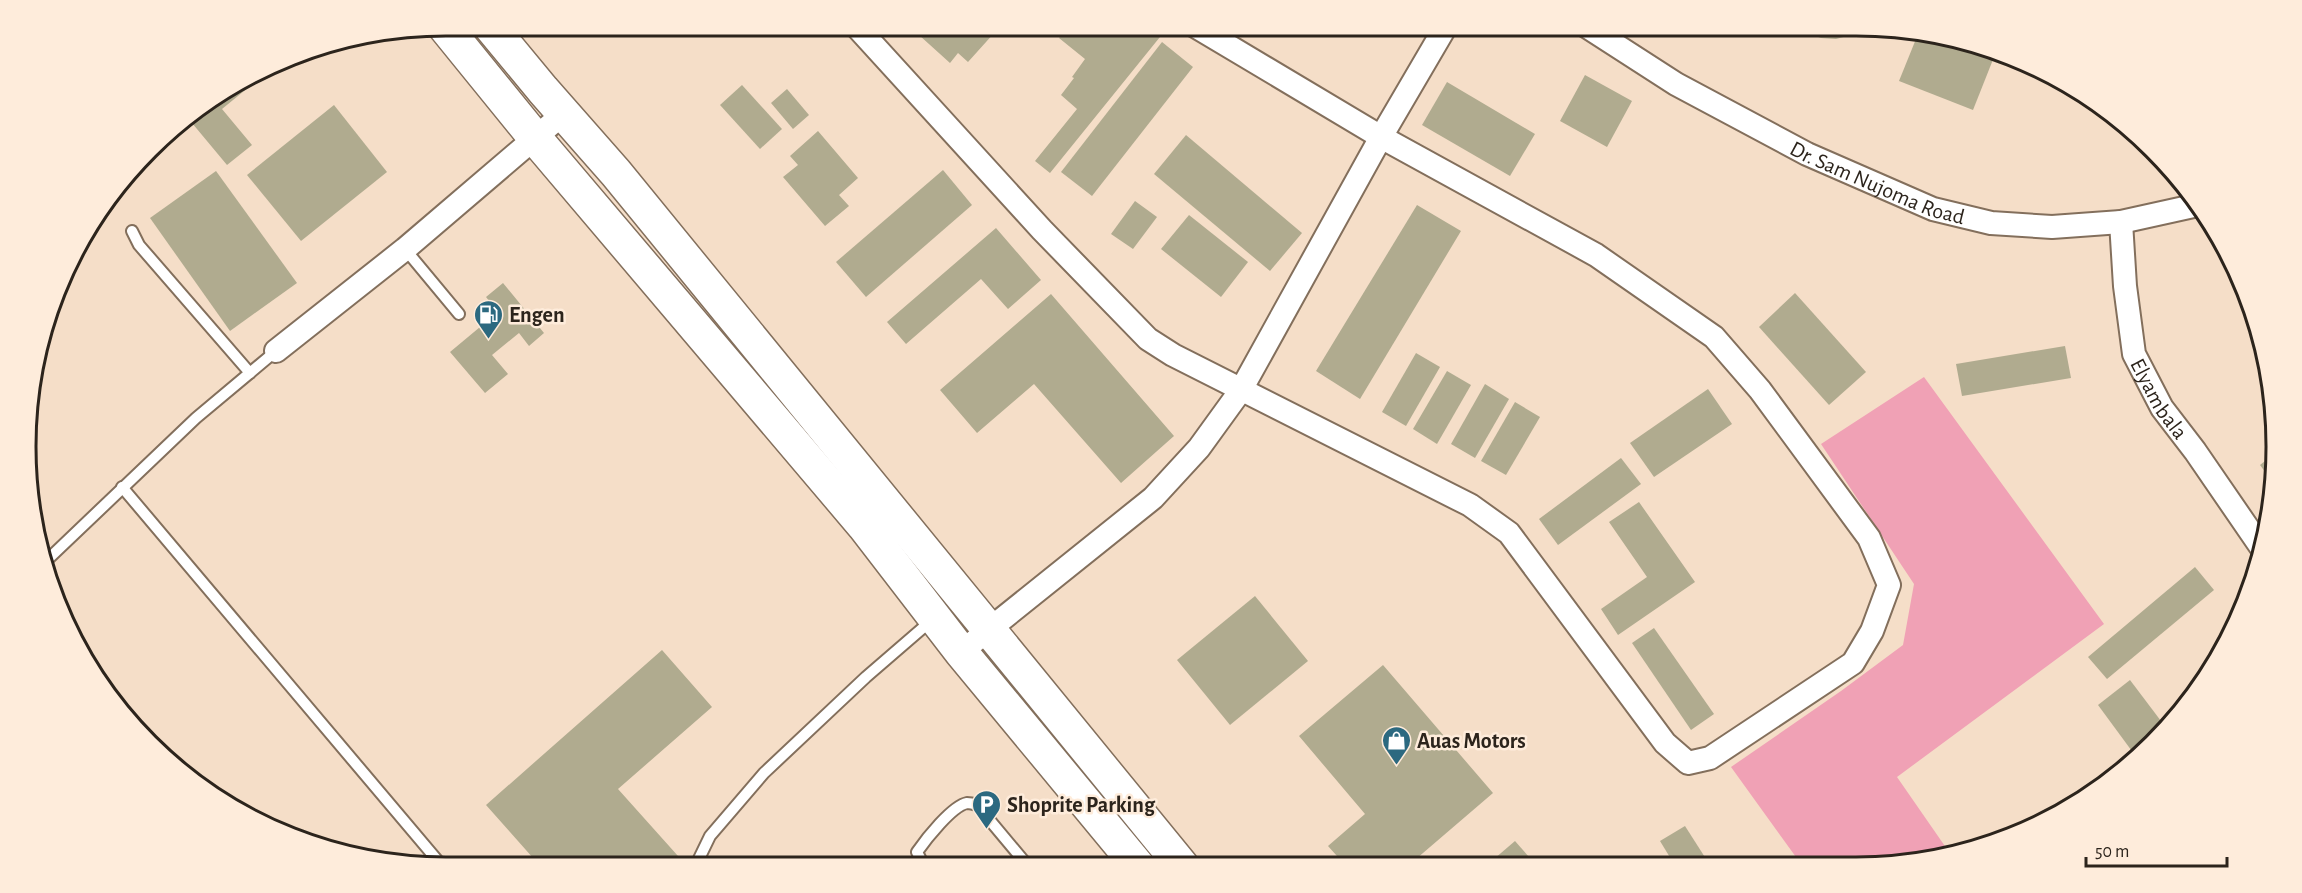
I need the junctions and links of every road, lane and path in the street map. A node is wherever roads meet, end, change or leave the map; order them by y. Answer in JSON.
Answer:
{"nodes":[{"id":1,"x":452,"y":36,"type":"edge"},
{"id":2,"x":498,"y":36,"type":"edge"},
{"id":3,"x":865,"y":36,"type":"edge"},
{"id":4,"x":1212,"y":36,"type":"edge"},
{"id":5,"x":1440,"y":36,"type":"edge"},
{"id":6,"x":1602,"y":36,"type":"edge"},
{"id":7,"x":563,"y":114,"type":"junction"},
{"id":8,"x":1381,"y":137,"type":"junction"},
{"id":9,"x":536,"y":138,"type":"junction"},
{"id":10,"x":2189,"y":207,"type":"edge"},
{"id":11,"x":2121,"y":222,"type":"junction"},
{"id":12,"x":132,"y":231,"type":"dead end"},
{"id":13,"x":405,"y":249,"type":"junction"},
{"id":14,"x":459,"y":314,"type":"dead end"},
{"id":15,"x":276,"y":351,"type":"joint"},
{"id":16,"x":249,"y":373,"type":"junction"},
{"id":17,"x":1241,"y":390,"type":"junction"},
{"id":18,"x":122,"y":487,"type":"junction"},
{"id":19,"x":2255,"y":539,"type":"edge"},
{"id":20,"x":51,"y":556,"type":"edge"},
{"id":21,"x":935,"y":618,"type":"junction"},
{"id":22,"x":989,"y":629,"type":"junction"},
{"id":23,"x":961,"y":652,"type":"junction"},
{"id":24,"x":434,"y":857,"type":"edge"},
{"id":25,"x":700,"y":857,"type":"edge"},
{"id":26,"x":920,"y":857,"type":"edge"},
{"id":27,"x":1020,"y":857,"type":"edge"},
{"id":28,"x":1131,"y":857,"type":"edge"},
{"id":29,"x":1175,"y":857,"type":"edge"}],
"edges":[{"from":1,"to":9,"type":"main road"},
{"from":2,"to":7,"type":"main road"},
{"from":3,"to":17,"type":"street"},
{"from":4,"to":8,"type":"street"},
{"from":5,"to":8,"type":"street"},
{"from":6,"to":11,"type":"street","name":"Dr. Sam Nujoma Road"},
{"from":7,"to":9,"type":"street"},
{"from":7,"to":22,"type":"main road"},
{"from":8,"to":17,"type":"street"},
{"from":8,"to":17,"type":"street"},
{"from":9,"to":13,"type":"street"},
{"from":9,"to":21,"type":"main road"},
{"from":10,"to":11,"type":"street","name":"Dr. Sam Nujoma Road"},
{"from":11,"to":19,"type":"street","name":"Elyambala"},
{"from":12,"to":16,"type":"lane"},
{"from":13,"to":14,"type":"lane"},
{"from":13,"to":15,"type":"street"},
{"from":15,"to":16,"type":"lane"},
{"from":16,"to":18,"type":"lane"},
{"from":17,"to":22,"type":"street"},
{"from":18,"to":20,"type":"lane"},
{"from":18,"to":24,"type":"lane"},
{"from":21,"to":23,"type":"main road"},
{"from":21,"to":25,"type":"lane"},
{"from":22,"to":23,"type":"street"},
{"from":22,"to":29,"type":"main road"},
{"from":23,"to":28,"type":"main road"},
{"from":26,"to":27,"type":"lane"}]}
